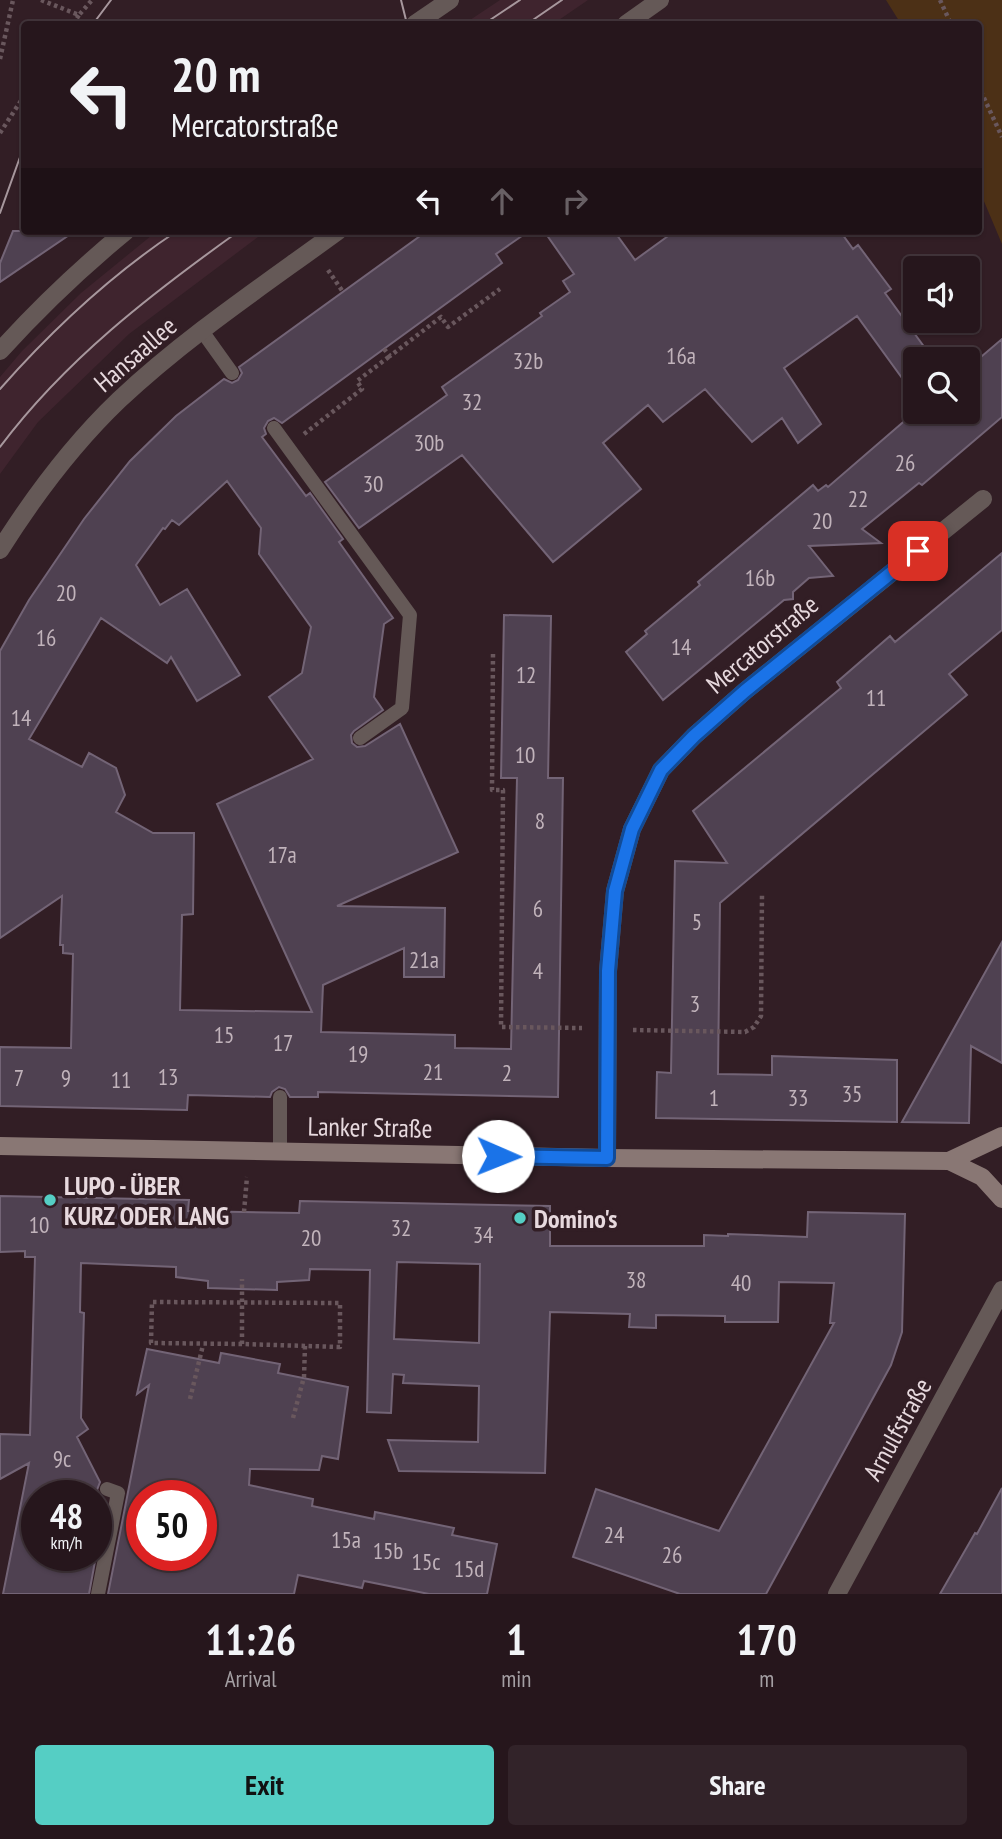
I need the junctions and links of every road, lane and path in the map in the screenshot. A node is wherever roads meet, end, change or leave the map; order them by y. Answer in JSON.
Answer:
{"nodes":[{"id":1,"x":13,"y":0,"type":"edge"},
{"id":2,"x":41,"y":0,"type":"edge"},
{"id":3,"x":92,"y":0,"type":"edge"},
{"id":4,"x":450,"y":0,"type":"edge"},
{"id":5,"x":940,"y":0,"type":"edge"},
{"id":6,"x":655,"y":2,"type":"edge"},
{"id":7,"x":79,"y":15,"type":"junction"},
{"id":8,"x":75,"y":21,"type":"edge"},
{"id":9,"x":419,"y":21,"type":"edge"},
{"id":10,"x":630,"y":21,"type":"edge"},
{"id":11,"x":950,"y":21,"type":"edge"},
{"id":12,"x":0,"y":59,"type":"edge"},
{"id":13,"x":982,"y":94,"type":"edge"},
{"id":14,"x":21,"y":101,"type":"edge"},
{"id":15,"x":0,"y":133,"type":"edge"},
{"id":16,"x":1002,"y":137,"type":"edge"},
{"id":17,"x":121,"y":235,"type":"edge"},
{"id":18,"x":333,"y":235,"type":"edge"},
{"id":19,"x":500,"y":289,"type":"dead end"},
{"id":20,"x":202,"y":331,"type":"junction"},
{"id":21,"x":384,"y":349,"type":"dead end"},
{"id":22,"x":0,"y":351,"type":"edge"},
{"id":23,"x":390,"y":356,"type":"junction"},
{"id":24,"x":232,"y":373,"type":"dead end"},
{"id":25,"x":274,"y":428,"type":"dead end"},
{"id":26,"x":300,"y":436,"type":"dead end"},
{"id":27,"x":983,"y":499,"type":"dead end"},
{"id":28,"x":0,"y":550,"type":"edge"},
{"id":29,"x":493,"y":654,"type":"dead end"},
{"id":30,"x":360,"y":738,"type":"dead end"},
{"id":31,"x":762,"y":894,"type":"dead end"},
{"id":32,"x":607,"y":1029,"type":"junction"},
{"id":33,"x":280,"y":1097,"type":"dead end"},
{"id":34,"x":1002,"y":1136,"type":"edge"},
{"id":35,"x":0,"y":1146,"type":"edge"},
{"id":36,"x":250,"y":1151,"type":"junction"},
{"id":37,"x":279,"y":1152,"type":"junction"},
{"id":38,"x":607,"y":1158,"type":"junction"},
{"id":39,"x":949,"y":1161,"type":"junction"},
{"id":40,"x":1002,"y":1199,"type":"edge"},
{"id":41,"x":244,"y":1212,"type":"dead end"},
{"id":42,"x":242,"y":1279,"type":"dead end"},
{"id":43,"x":1002,"y":1290,"type":"edge"},
{"id":44,"x":242,"y":1302,"type":"junction"},
{"id":45,"x":242,"y":1344,"type":"junction"},
{"id":46,"x":203,"y":1345,"type":"junction"},
{"id":47,"x":305,"y":1346,"type":"junction"},
{"id":48,"x":190,"y":1399,"type":"dead end"},
{"id":49,"x":293,"y":1418,"type":"dead end"},
{"id":50,"x":112,"y":1491,"type":"edge"},
{"id":51,"x":112,"y":1523,"type":"edge"},
{"id":52,"x":103,"y":1571,"type":"edge"},
{"id":53,"x":98,"y":1594,"type":"edge"},
{"id":54,"x":837,"y":1594,"type":"edge"}],
"edges":[{"from":1,"to":12,"type":"path"},
{"from":2,"to":7,"type":"path"},
{"from":3,"to":7,"type":"path"},
{"from":4,"to":9,"type":"street"},
{"from":5,"to":11,"type":"path"},
{"from":6,"to":10,"type":"street"},
{"from":7,"to":8,"type":"path"},
{"from":13,"to":16,"type":"path"},
{"from":14,"to":15,"type":"path"},
{"from":17,"to":22,"type":"street"},
{"from":18,"to":20,"type":"street","name":"Hansaallee"},
{"from":19,"to":23,"type":"path"},
{"from":20,"to":24,"type":"lane"},
{"from":20,"to":28,"type":"street","name":"Hansaallee"},
{"from":21,"to":23,"type":"path"},
{"from":23,"to":26,"type":"path"},
{"from":25,"to":30,"type":"lane"},
{"from":27,"to":32,"type":"street","name":"Mercatorstraße"},
{"from":29,"to":32,"type":"path"},
{"from":31,"to":32,"type":"path"},
{"from":32,"to":38,"type":"street","name":"Mercatorstraße"},
{"from":33,"to":37,"type":"lane"},
{"from":34,"to":39,"type":"main road","name":"Lanker Straße"},
{"from":35,"to":36,"type":"main road","name":"Lanker Straße"},
{"from":36,"to":37,"type":"main road","name":"Lanker Straße"},
{"from":36,"to":41,"type":"path"},
{"from":37,"to":38,"type":"main road","name":"Lanker Straße"},
{"from":38,"to":39,"type":"main road","name":"Lanker Straße"},
{"from":39,"to":40,"type":"main road","name":"Lanker Straße"},
{"from":42,"to":44,"type":"path"},
{"from":43,"to":54,"type":"street","name":"Arnulfstraße"},
{"from":44,"to":45,"type":"path"},
{"from":44,"to":46,"type":"path"},
{"from":44,"to":47,"type":"path"},
{"from":45,"to":46,"type":"path"},
{"from":45,"to":47,"type":"path"},
{"from":46,"to":48,"type":"path"},
{"from":47,"to":49,"type":"path"},
{"from":50,"to":51,"type":"lane"},
{"from":52,"to":53,"type":"lane"}]}
